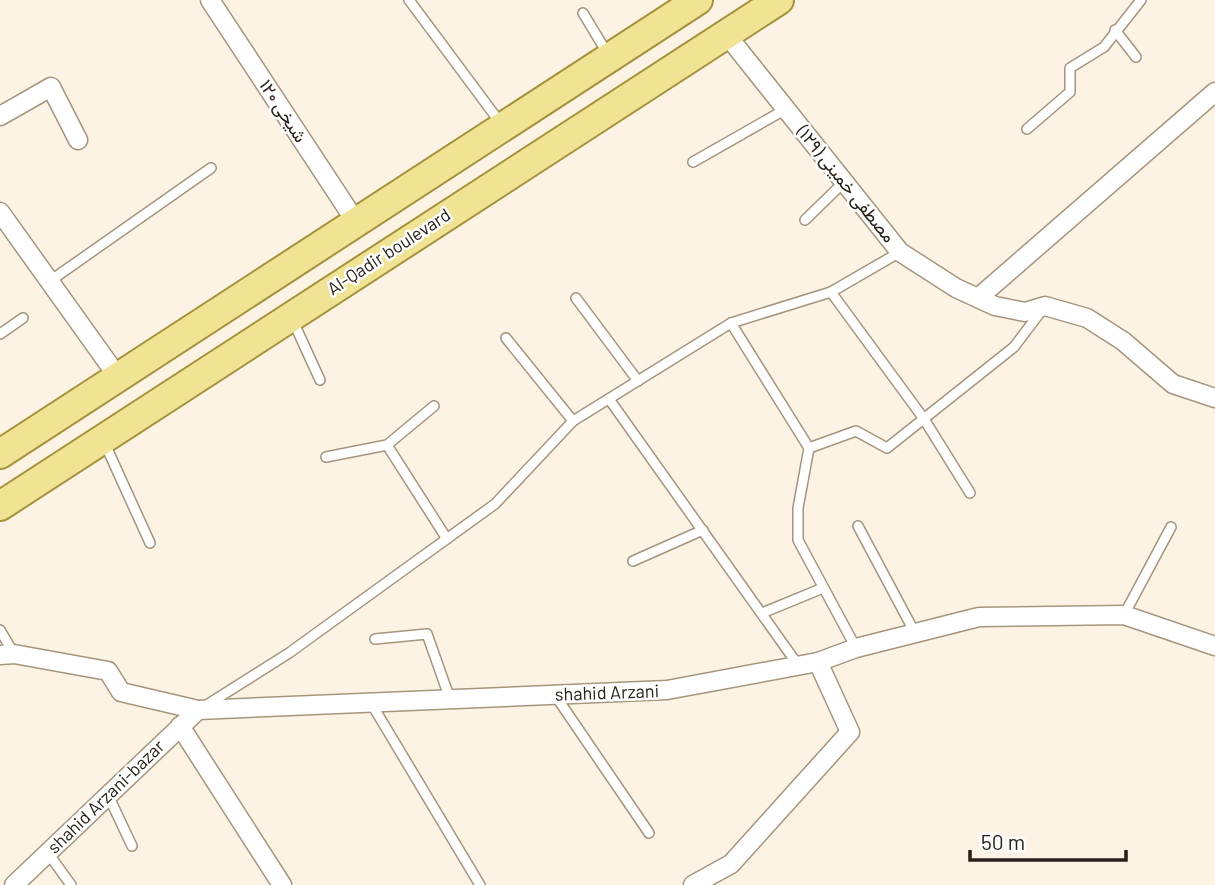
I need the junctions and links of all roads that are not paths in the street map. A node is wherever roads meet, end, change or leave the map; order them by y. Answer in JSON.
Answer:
{"nodes":[{"id":1,"x":210,"y":0,"type":"edge"},
{"id":2,"x":409,"y":0,"type":"edge"},
{"id":3,"x":698,"y":0,"type":"edge"},
{"id":4,"x":779,"y":0,"type":"edge"},
{"id":5,"x":1141,"y":0,"type":"edge"},
{"id":6,"x":583,"y":13,"type":"dead end"},
{"id":7,"x":1115,"y":30,"type":"junction"},
{"id":8,"x":726,"y":34,"type":"junction"},
{"id":9,"x":610,"y":57,"type":"junction"},
{"id":10,"x":1136,"y":58,"type":"dead end"},
{"id":11,"x":1215,"y":92,"type":"edge"},
{"id":12,"x":786,"y":109,"type":"junction"},
{"id":13,"x":0,"y":116,"type":"edge"},
{"id":14,"x":503,"y":127,"type":"junction"},
{"id":15,"x":1027,"y":129,"type":"dead end"},
{"id":16,"x":78,"y":140,"type":"dead end"},
{"id":17,"x":693,"y":162,"type":"dead end"},
{"id":18,"x":211,"y":167,"type":"dead end"},
{"id":19,"x":844,"y":182,"type":"junction"},
{"id":20,"x":0,"y":212,"type":"edge"},
{"id":21,"x":804,"y":220,"type":"dead end"},
{"id":22,"x":356,"y":222,"type":"junction"},
{"id":23,"x":900,"y":252,"type":"junction"},
{"id":24,"x":50,"y":281,"type":"junction"},
{"id":25,"x":831,"y":292,"type":"junction"},
{"id":26,"x":576,"y":298,"type":"dead end"},
{"id":27,"x":978,"y":298,"type":"junction"},
{"id":28,"x":1045,"y":306,"type":"junction"},
{"id":29,"x":290,"y":316,"type":"junction"},
{"id":30,"x":23,"y":318,"type":"dead end"},
{"id":31,"x":731,"y":323,"type":"junction"},
{"id":32,"x":187,"y":331,"type":"junction"},
{"id":33,"x":0,"y":334,"type":"edge"},
{"id":34,"x":506,"y":338,"type":"dead end"},
{"id":35,"x":211,"y":368,"type":"junction"},
{"id":36,"x":118,"y":377,"type":"junction"},
{"id":37,"x":320,"y":380,"type":"dead end"},
{"id":38,"x":638,"y":381,"type":"junction"},
{"id":39,"x":1215,"y":397,"type":"edge"},
{"id":40,"x":609,"y":399,"type":"junction"},
{"id":41,"x":434,"y":406,"type":"dead end"},
{"id":42,"x":924,"y":419,"type":"junction"},
{"id":43,"x":573,"y":421,"type":"junction"},
{"id":44,"x":103,"y":439,"type":"junction"},
{"id":45,"x":3,"y":445,"type":"edge"},
{"id":46,"x":387,"y":445,"type":"junction"},
{"id":47,"x":809,"y":448,"type":"junction"},
{"id":48,"x":326,"y":457,"type":"dead end"},
{"id":49,"x":970,"y":493,"type":"dead end"},
{"id":50,"x":0,"y":506,"type":"edge"},
{"id":51,"x":858,"y":526,"type":"dead end"},
{"id":52,"x":1171,"y":527,"type":"dead end"},
{"id":53,"x":703,"y":530,"type":"junction"},
{"id":54,"x":447,"y":539,"type":"junction"},
{"id":55,"x":150,"y":543,"type":"dead end"},
{"id":56,"x":633,"y":561,"type":"dead end"},
{"id":57,"x":823,"y":587,"type":"junction"},
{"id":58,"x":762,"y":613,"type":"junction"},
{"id":59,"x":1124,"y":615,"type":"junction"},
{"id":60,"x":0,"y":630,"type":"edge"},
{"id":61,"x":915,"y":633,"type":"junction"},
{"id":62,"x":375,"y":639,"type":"dead end"},
{"id":63,"x":1215,"y":646,"type":"edge"},
{"id":64,"x":856,"y":648,"type":"junction"},
{"id":65,"x":7,"y":655,"type":"edge"},
{"id":66,"x":818,"y":662,"type":"junction"},
{"id":67,"x":798,"y":665,"type":"junction"},
{"id":68,"x":555,"y":695,"type":"junction"},
{"id":69,"x":450,"y":699,"type":"junction"},
{"id":70,"x":371,"y":702,"type":"junction"},
{"id":71,"x":198,"y":710,"type":"junction"},
{"id":72,"x":180,"y":726,"type":"junction"},
{"id":73,"x":108,"y":795,"type":"junction"},
{"id":74,"x":649,"y":833,"type":"dead end"},
{"id":75,"x":132,"y":846,"type":"dead end"},
{"id":76,"x":48,"y":853,"type":"junction"},
{"id":77,"x":14,"y":885,"type":"edge"},
{"id":78,"x":71,"y":885,"type":"edge"},
{"id":79,"x":282,"y":885,"type":"edge"},
{"id":80,"x":480,"y":885,"type":"edge"},
{"id":81,"x":693,"y":885,"type":"edge"}],
"edges":[{"from":1,"to":22,"type":"street","name":"شیخی ۱۲۰"},
{"from":2,"to":14,"type":"lane"},
{"from":3,"to":9,"type":"main road"},
{"from":4,"to":8,"type":"main road","name":"Al-Qadir boulevard"},
{"from":5,"to":7,"type":"lane"},
{"from":6,"to":9,"type":"lane"},
{"from":7,"to":10,"type":"lane"},
{"from":7,"to":15,"type":"lane"},
{"from":8,"to":12,"type":"street","name":"مصطفی خمینی (۱۲۹)"},
{"from":8,"to":29,"type":"main road","name":"Al-Qadir boulevard"},
{"from":9,"to":14,"type":"main road"},
{"from":11,"to":27,"type":"street"},
{"from":12,"to":17,"type":"lane"},
{"from":12,"to":19,"type":"street","name":"مصطفی خمینی (۱۲۹)"},
{"from":13,"to":16,"type":"street"},
{"from":14,"to":22,"type":"main road"},
{"from":18,"to":24,"type":"lane"},
{"from":19,"to":21,"type":"lane"},
{"from":19,"to":23,"type":"street","name":"مصطفی خمینی (۱۲۹)"},
{"from":20,"to":24,"type":"street"},
{"from":22,"to":32,"type":"main road"},
{"from":23,"to":25,"type":"lane"},
{"from":23,"to":27,"type":"street","name":"مصطفی خمینی (۱۲۹)"},
{"from":24,"to":36,"type":"street"},
{"from":25,"to":31,"type":"lane"},
{"from":25,"to":42,"type":"lane"},
{"from":26,"to":38,"type":"lane"},
{"from":27,"to":28,"type":"street","name":"مصطفی خمینی (۱۲۹)"},
{"from":28,"to":39,"type":"street","name":"مصطفی خمینی (۱۲۹)"},
{"from":28,"to":42,"type":"lane"},
{"from":29,"to":35,"type":"main road","name":"Al-Qadir boulevard"},
{"from":29,"to":37,"type":"lane"},
{"from":30,"to":33,"type":"lane"},
{"from":31,"to":38,"type":"lane"},
{"from":31,"to":47,"type":"lane"},
{"from":32,"to":35,"type":"main road"},
{"from":32,"to":36,"type":"main road"},
{"from":34,"to":43,"type":"lane"},
{"from":35,"to":44,"type":"main road","name":"Al-Qadir boulevard"},
{"from":36,"to":45,"type":"main road"},
{"from":38,"to":40,"type":"lane"},
{"from":40,"to":43,"type":"lane"},
{"from":40,"to":53,"type":"lane"},
{"from":41,"to":46,"type":"lane"},
{"from":42,"to":47,"type":"lane"},
{"from":42,"to":49,"type":"lane"},
{"from":43,"to":54,"type":"lane"},
{"from":44,"to":50,"type":"main road","name":"Al-Qadir boulevard"},
{"from":44,"to":55,"type":"lane"},
{"from":46,"to":48,"type":"lane"},
{"from":46,"to":54,"type":"lane"},
{"from":47,"to":57,"type":"lane"},
{"from":51,"to":61,"type":"lane"},
{"from":52,"to":59,"type":"lane"},
{"from":53,"to":56,"type":"lane"},
{"from":53,"to":58,"type":"lane"},
{"from":54,"to":71,"type":"lane"},
{"from":57,"to":58,"type":"lane"},
{"from":57,"to":64,"type":"lane"},
{"from":58,"to":67,"type":"lane"},
{"from":59,"to":61,"type":"street","name":"shahid Arzani"},
{"from":59,"to":63,"type":"street","name":"shahid Arzani"},
{"from":60,"to":65,"type":"lane"},
{"from":61,"to":64,"type":"street","name":"shahid Arzani"},
{"from":62,"to":69,"type":"lane"},
{"from":64,"to":66,"type":"street","name":"shahid Arzani"},
{"from":65,"to":71,"type":"street","name":"shahid Arzani"},
{"from":66,"to":67,"type":"street","name":"shahid Arzani"},
{"from":66,"to":81,"type":"street"},
{"from":67,"to":68,"type":"street","name":"shahid Arzani"},
{"from":68,"to":69,"type":"street","name":"shahid Arzani"},
{"from":68,"to":74,"type":"lane"},
{"from":69,"to":70,"type":"street","name":"shahid Arzani"},
{"from":70,"to":71,"type":"street","name":"shahid Arzani"},
{"from":70,"to":80,"type":"lane"},
{"from":71,"to":72,"type":"street","name":"shahid Arzani-bazar"},
{"from":72,"to":73,"type":"street","name":"shahid Arzani-bazar"},
{"from":72,"to":79,"type":"street"},
{"from":73,"to":75,"type":"lane"},
{"from":73,"to":76,"type":"street","name":"shahid Arzani-bazar"},
{"from":76,"to":77,"type":"street","name":"shahid Arzani-bazar"},
{"from":76,"to":78,"type":"lane"}]}
